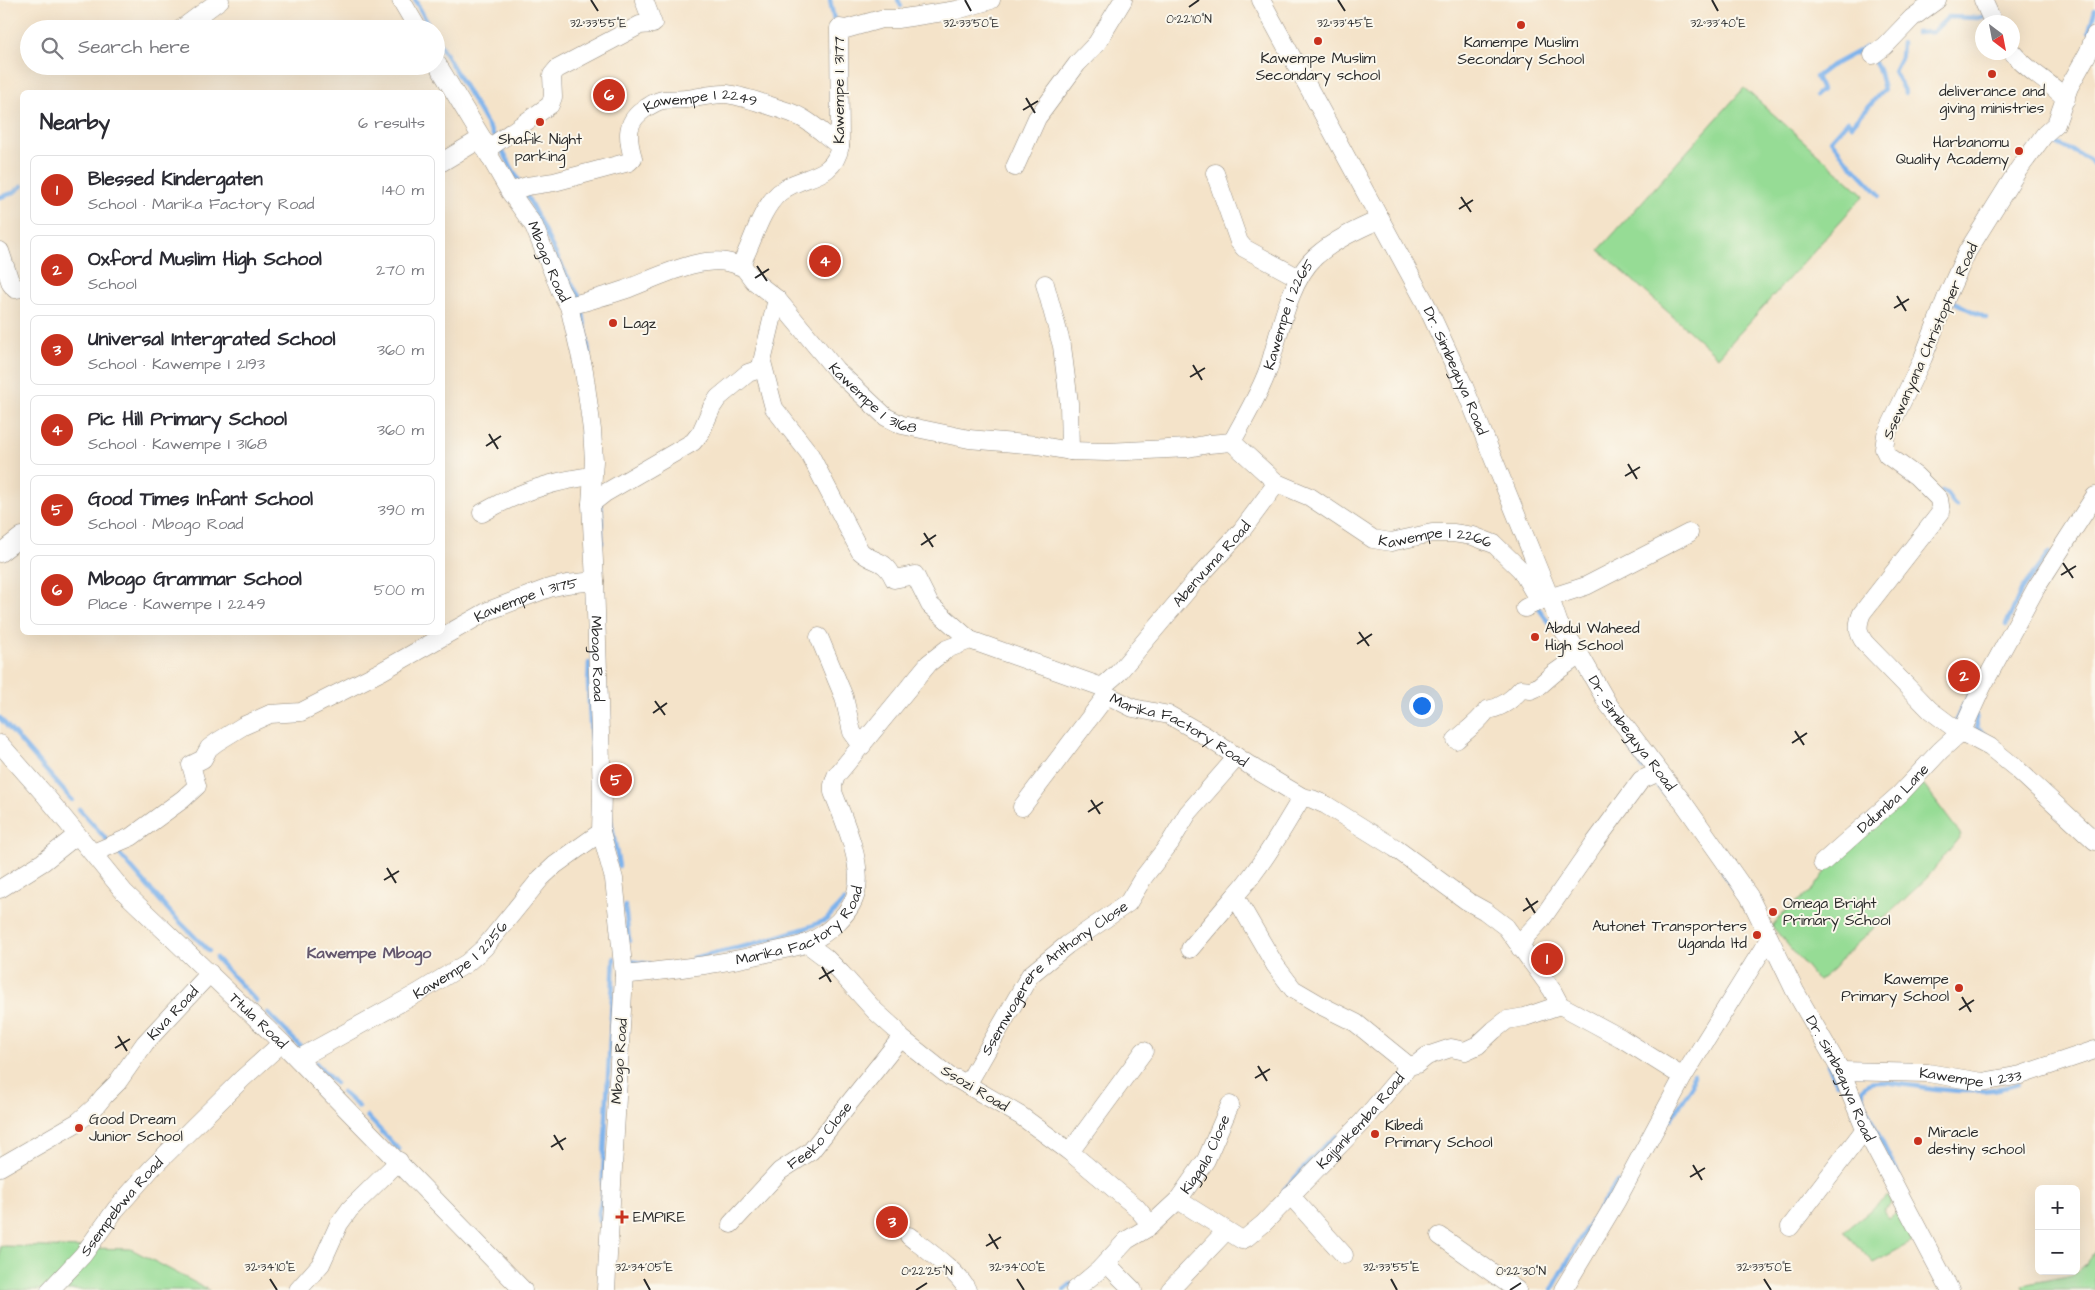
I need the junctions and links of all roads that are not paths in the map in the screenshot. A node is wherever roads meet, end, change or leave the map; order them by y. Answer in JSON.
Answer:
{"nodes":[{"id":1,"x":220,"y":0,"type":"edge"},
{"id":2,"x":401,"y":0,"type":"edge"},
{"id":3,"x":644,"y":0,"type":"edge"},
{"id":4,"x":991,"y":0,"type":"edge"},
{"id":5,"x":1123,"y":0,"type":"edge"},
{"id":6,"x":1261,"y":0,"type":"edge"},
{"id":7,"x":1937,"y":0,"type":"edge"},
{"id":8,"x":1983,"y":0,"type":"edge"},
{"id":9,"x":1990,"y":15,"type":"edge"},
{"id":10,"x":194,"y":20,"type":"edge"},
{"id":11,"x":413,"y":20,"type":"edge"},
{"id":12,"x":2095,"y":35,"type":"edge"},
{"id":13,"x":1873,"y":55,"type":"dead end"},
{"id":14,"x":2019,"y":60,"type":"edge"},
{"id":15,"x":444,"y":75,"type":"edge"},
{"id":16,"x":2066,"y":99,"type":"junction"},
{"id":17,"x":484,"y":144,"type":"junction"},
{"id":18,"x":840,"y":146,"type":"junction"},
{"id":19,"x":445,"y":161,"type":"edge"},
{"id":20,"x":1015,"y":167,"type":"dead end"},
{"id":21,"x":1215,"y":173,"type":"dead end"},
{"id":22,"x":510,"y":192,"type":"junction"},
{"id":23,"x":1381,"y":219,"type":"junction"},
{"id":24,"x":0,"y":251,"type":"edge"},
{"id":25,"x":741,"y":264,"type":"junction"},
{"id":26,"x":1299,"y":278,"type":"junction"},
{"id":27,"x":1045,"y":284,"type":"dead end"},
{"id":28,"x":20,"y":288,"type":"edge"},
{"id":29,"x":777,"y":299,"type":"junction"},
{"id":30,"x":569,"y":306,"type":"junction"},
{"id":31,"x":763,"y":368,"type":"junction"},
{"id":32,"x":1232,"y":442,"type":"junction"},
{"id":33,"x":1070,"y":451,"type":"junction"},
{"id":34,"x":587,"y":477,"type":"junction"},
{"id":35,"x":1276,"y":483,"type":"junction"},
{"id":36,"x":2095,"y":496,"type":"edge"},
{"id":37,"x":591,"y":504,"type":"junction"},
{"id":38,"x":482,"y":513,"type":"dead end"},
{"id":39,"x":1690,"y":533,"type":"dead end"},
{"id":40,"x":20,"y":538,"type":"edge"},
{"id":41,"x":0,"y":553,"type":"edge"},
{"id":42,"x":595,"y":581,"type":"junction"},
{"id":43,"x":1538,"y":602,"type":"junction"},
{"id":44,"x":444,"y":635,"type":"edge"},
{"id":45,"x":445,"y":635,"type":"edge"},
{"id":46,"x":820,"y":636,"type":"dead end"},
{"id":47,"x":970,"y":640,"type":"junction"},
{"id":48,"x":1580,"y":655,"type":"junction"},
{"id":49,"x":1104,"y":691,"type":"junction"},
{"id":50,"x":1962,"y":731,"type":"junction"},
{"id":51,"x":1456,"y":740,"type":"dead end"},
{"id":52,"x":0,"y":744,"type":"edge"},
{"id":53,"x":862,"y":746,"type":"junction"},
{"id":54,"x":1237,"y":757,"type":"junction"},
{"id":55,"x":1659,"y":772,"type":"junction"},
{"id":56,"x":1302,"y":797,"type":"junction"},
{"id":57,"x":1022,"y":807,"type":"dead end"},
{"id":58,"x":601,"y":832,"type":"junction"},
{"id":59,"x":77,"y":835,"type":"junction"},
{"id":60,"x":2094,"y":838,"type":"edge"},
{"id":61,"x":92,"y":853,"type":"junction"},
{"id":62,"x":1822,"y":863,"type":"dead end"},
{"id":63,"x":0,"y":889,"type":"edge"},
{"id":64,"x":1235,"y":896,"type":"junction"},
{"id":65,"x":1769,"y":939,"type":"junction"},
{"id":66,"x":806,"y":943,"type":"junction"},
{"id":67,"x":1520,"y":948,"type":"junction"},
{"id":68,"x":1190,"y":949,"type":"dead end"},
{"id":69,"x":210,"y":973,"type":"junction"},
{"id":70,"x":624,"y":975,"type":"junction"},
{"id":71,"x":1560,"y":1005,"type":"junction"},
{"id":72,"x":901,"y":1038,"type":"junction"},
{"id":73,"x":282,"y":1043,"type":"junction"},
{"id":74,"x":2095,"y":1050,"type":"edge"},
{"id":75,"x":1144,"y":1051,"type":"dead end"},
{"id":76,"x":298,"y":1059,"type":"junction"},
{"id":77,"x":1409,"y":1066,"type":"junction"},
{"id":78,"x":1841,"y":1071,"type":"junction"},
{"id":79,"x":1684,"y":1077,"type":"junction"},
{"id":80,"x":967,"y":1085,"type":"junction"},
{"id":81,"x":1230,"y":1105,"type":"dead end"},
{"id":82,"x":1865,"y":1129,"type":"junction"},
{"id":83,"x":1070,"y":1152,"type":"junction"},
{"id":84,"x":399,"y":1161,"type":"junction"},
{"id":85,"x":0,"y":1167,"type":"edge"},
{"id":86,"x":1290,"y":1194,"type":"junction"},
{"id":87,"x":1178,"y":1200,"type":"junction"},
{"id":88,"x":731,"y":1224,"type":"dead end"},
{"id":89,"x":1149,"y":1227,"type":"junction"},
{"id":90,"x":1790,"y":1227,"type":"dead end"},
{"id":91,"x":1226,"y":1231,"type":"junction"},
{"id":92,"x":909,"y":1236,"type":"dead end"},
{"id":93,"x":1440,"y":1236,"type":"dead end"},
{"id":94,"x":1344,"y":1255,"type":"dead end"},
{"id":95,"x":1106,"y":1262,"type":"junction"},
{"id":96,"x":50,"y":1290,"type":"edge"},
{"id":97,"x":298,"y":1290,"type":"edge"},
{"id":98,"x":523,"y":1290,"type":"edge"},
{"id":99,"x":606,"y":1290,"type":"edge"},
{"id":100,"x":967,"y":1290,"type":"edge"},
{"id":101,"x":1075,"y":1290,"type":"edge"},
{"id":102,"x":1133,"y":1290,"type":"edge"},
{"id":103,"x":1170,"y":1290,"type":"edge"},
{"id":104,"x":1517,"y":1290,"type":"edge"},
{"id":105,"x":1563,"y":1290,"type":"edge"},
{"id":106,"x":1950,"y":1290,"type":"edge"}],
"edges":[{"from":1,"to":10,"type":"street"},
{"from":2,"to":11,"type":"street"},
{"from":3,"to":17,"type":"street"},
{"from":4,"to":18,"type":"street","name":"Kawempe I 3177"},
{"from":5,"to":20,"type":"street"},
{"from":6,"to":23,"type":"street","name":"Dr. Simbeguya Road"},
{"from":7,"to":13,"type":"street"},
{"from":8,"to":9,"type":"street"},
{"from":12,"to":16,"type":"street","name":"Ssewanyana Christopher Road"},
{"from":14,"to":16,"type":"street"},
{"from":15,"to":17,"type":"street","name":"Mbogo Road"},
{"from":16,"to":50,"type":"street","name":"Ssewanyana Christopher Road"},
{"from":17,"to":19,"type":"street"},
{"from":17,"to":22,"type":"street","name":"Mbogo Road"},
{"from":18,"to":22,"type":"street","name":"Kawempe I 2249"},
{"from":18,"to":25,"type":"street","name":"Kawempe I 3177"},
{"from":21,"to":26,"type":"street"},
{"from":22,"to":30,"type":"street","name":"Mbogo Road"},
{"from":23,"to":26,"type":"street","name":"Kawempe I 2265"},
{"from":23,"to":43,"type":"street","name":"Dr. Simbeguya Road"},
{"from":24,"to":28,"type":"street"},
{"from":25,"to":29,"type":"street","name":"Kawempe I 3168"},
{"from":25,"to":30,"type":"street"},
{"from":26,"to":32,"type":"street","name":"Kawempe I 2265"},
{"from":27,"to":33,"type":"street"},
{"from":29,"to":31,"type":"street"},
{"from":29,"to":33,"type":"street","name":"Kawempe I 3168"},
{"from":30,"to":34,"type":"street","name":"Mbogo Road"},
{"from":31,"to":37,"type":"street"},
{"from":31,"to":47,"type":"street"},
{"from":32,"to":33,"type":"street","name":"Kawempe I 3168"},
{"from":32,"to":35,"type":"street"},
{"from":34,"to":37,"type":"street","name":"Mbogo Road"},
{"from":34,"to":38,"type":"street"},
{"from":35,"to":43,"type":"street","name":"Kawempe I 2266"},
{"from":35,"to":49,"type":"street","name":"Abenvuma Road"},
{"from":36,"to":50,"type":"street"},
{"from":37,"to":42,"type":"street","name":"Mbogo Road"},
{"from":39,"to":43,"type":"street"},
{"from":40,"to":41,"type":"street"},
{"from":42,"to":45,"type":"street","name":"Kawempe I 3175"},
{"from":42,"to":58,"type":"street","name":"Mbogo Road"},
{"from":43,"to":48,"type":"street","name":"Dr. Simbeguya Road"},
{"from":44,"to":61,"type":"street","name":"Kawempe I 3175"},
{"from":46,"to":53,"type":"street"},
{"from":47,"to":49,"type":"street","name":"Marika Factory Road"},
{"from":47,"to":53,"type":"street","name":"Marika Factory Road"},
{"from":48,"to":51,"type":"street"},
{"from":48,"to":55,"type":"street","name":"Dr. Simbeguya Road"},
{"from":49,"to":54,"type":"street","name":"Marika Factory Road"},
{"from":49,"to":57,"type":"street","name":"Abenvuma Road"},
{"from":50,"to":60,"type":"street"},
{"from":50,"to":62,"type":"street","name":"Ddumba Lane"},
{"from":52,"to":59,"type":"street","name":"Ttula Road"},
{"from":53,"to":66,"type":"street","name":"Marika Factory Road"},
{"from":54,"to":56,"type":"street","name":"Marika Factory Road"},
{"from":54,"to":80,"type":"street","name":"Ssemwogerere Anthony Close"},
{"from":55,"to":65,"type":"street","name":"Dr. Simbeguya Road"},
{"from":55,"to":67,"type":"street"},
{"from":56,"to":64,"type":"street"},
{"from":56,"to":67,"type":"street","name":"Marika Factory Road"},
{"from":58,"to":70,"type":"street","name":"Mbogo Road"},
{"from":58,"to":76,"type":"street","name":"Kawempe I 2256"},
{"from":59,"to":61,"type":"street","name":"Ttula Road"},
{"from":59,"to":63,"type":"street"},
{"from":61,"to":69,"type":"street","name":"Ttula Road"},
{"from":64,"to":68,"type":"street"},
{"from":64,"to":77,"type":"street"},
{"from":65,"to":78,"type":"street","name":"Dr. Simbeguya Road"},
{"from":65,"to":79,"type":"street"},
{"from":66,"to":70,"type":"street","name":"Marika Factory Road"},
{"from":66,"to":72,"type":"street","name":"Ssozi Road"},
{"from":67,"to":71,"type":"street","name":"Marika Factory Road"},
{"from":69,"to":73,"type":"street","name":"Ttula Road"},
{"from":69,"to":85,"type":"street","name":"Kiva Road"},
{"from":70,"to":99,"type":"street","name":"Mbogo Road"},
{"from":71,"to":77,"type":"street","name":"Kajjankemba Road"},
{"from":71,"to":79,"type":"street"},
{"from":72,"to":80,"type":"street","name":"Ssozi Road"},
{"from":72,"to":88,"type":"street","name":"Feeko Close"},
{"from":73,"to":76,"type":"street","name":"Ttula Road"},
{"from":73,"to":96,"type":"street","name":"Ssempebwa Road"},
{"from":74,"to":78,"type":"street","name":"Kawempe I 233"},
{"from":75,"to":83,"type":"street"},
{"from":76,"to":84,"type":"street","name":"Ttula Road"},
{"from":77,"to":86,"type":"street","name":"Kajjankemba Road"},
{"from":78,"to":82,"type":"street","name":"Dr. Simbeguya Road"},
{"from":79,"to":105,"type":"street"},
{"from":80,"to":83,"type":"street","name":"Ssozi Road"},
{"from":81,"to":87,"type":"street","name":"Kiggala Close"},
{"from":82,"to":90,"type":"street"},
{"from":82,"to":106,"type":"street","name":"Dr. Simbeguya Road"},
{"from":83,"to":89,"type":"street","name":"Ssozi Road"},
{"from":84,"to":97,"type":"street"},
{"from":84,"to":98,"type":"street","name":"Ttula Road"},
{"from":86,"to":91,"type":"street","name":"Kajjankemba Road"},
{"from":86,"to":94,"type":"street"},
{"from":87,"to":89,"type":"street","name":"Kiggala Close"},
{"from":87,"to":91,"type":"street","name":"Kajjankemba Road"},
{"from":89,"to":95,"type":"street","name":"Kiggala Close"},
{"from":91,"to":103,"type":"street"},
{"from":92,"to":100,"type":"street"},
{"from":93,"to":104,"type":"street"},
{"from":95,"to":101,"type":"street","name":"Kiggala Close"},
{"from":95,"to":102,"type":"street"}]}
